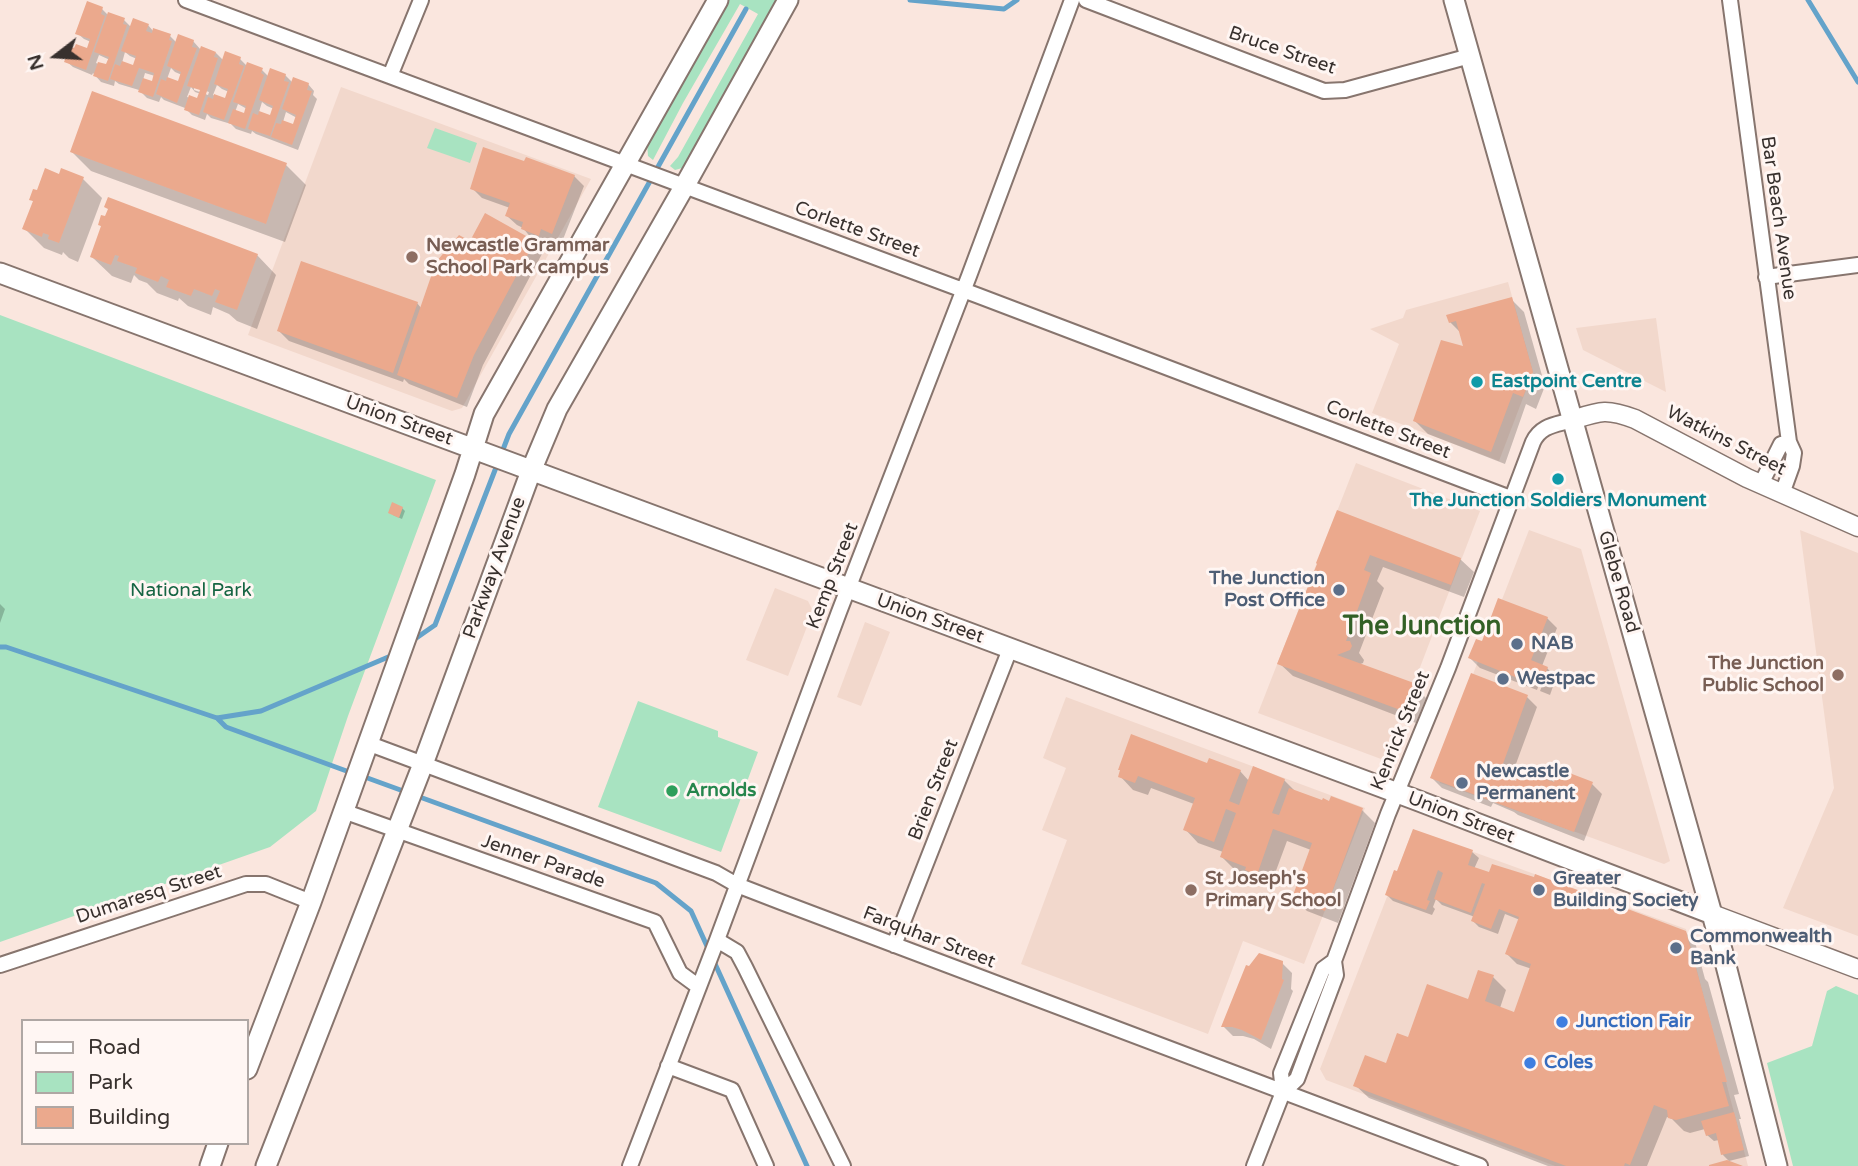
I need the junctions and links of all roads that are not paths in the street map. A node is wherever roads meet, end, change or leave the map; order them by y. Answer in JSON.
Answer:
{"nodes":[{"id":1,"x":186,"y":0,"type":"edge"},
{"id":2,"x":421,"y":0,"type":"edge"},
{"id":3,"x":718,"y":0,"type":"edge"},
{"id":4,"x":788,"y":0,"type":"edge"},
{"id":5,"x":1072,"y":0,"type":"edge"},
{"id":6,"x":1086,"y":0,"type":"edge"},
{"id":7,"x":1454,"y":0,"type":"edge"},
{"id":8,"x":1730,"y":0,"type":"edge"},
{"id":9,"x":1470,"y":56,"type":"junction"},
{"id":10,"x":390,"y":76,"type":"junction"},
{"id":11,"x":625,"y":164,"type":"junction"},
{"id":12,"x":684,"y":187,"type":"junction"},
{"id":13,"x":1858,"y":265,"type":"edge"},
{"id":14,"x":0,"y":273,"type":"edge"},
{"id":15,"x":1766,"y":277,"type":"junction"},
{"id":16,"x":964,"y":290,"type":"junction"},
{"id":17,"x":1572,"y":420,"type":"junction"},
{"id":18,"x":1789,"y":442,"type":"junction"},
{"id":19,"x":479,"y":451,"type":"junction"},
{"id":20,"x":523,"y":468,"type":"junction"},
{"id":21,"x":1761,"y":484,"type":"junction"},
{"id":22,"x":1782,"y":494,"type":"junction"},
{"id":23,"x":1513,"y":499,"type":"junction"},
{"id":24,"x":1858,"y":527,"type":"edge"},
{"id":25,"x":848,"y":588,"type":"junction"},
{"id":26,"x":1010,"y":649,"type":"junction"},
{"id":27,"x":367,"y":743,"type":"junction"},
{"id":28,"x":423,"y":764,"type":"junction"},
{"id":29,"x":1397,"y":793,"type":"junction"},
{"id":30,"x":343,"y":811,"type":"junction"},
{"id":31,"x":396,"y":830,"type":"junction"},
{"id":32,"x":737,"y":885,"type":"junction"},
{"id":33,"x":311,"y":902,"type":"junction"},
{"id":34,"x":1712,"y":914,"type":"junction"},
{"id":35,"x":716,"y":945,"type":"junction"},
{"id":36,"x":894,"y":945,"type":"junction"},
{"id":37,"x":0,"y":965,"type":"edge"},
{"id":38,"x":1858,"y":969,"type":"edge"},
{"id":39,"x":701,"y":980,"type":"junction"},
{"id":40,"x":248,"y":1066,"type":"edge"},
{"id":41,"x":668,"y":1066,"type":"junction"},
{"id":42,"x":1283,"y":1092,"type":"junction"},
{"id":43,"x":217,"y":1145,"type":"edge"},
{"id":44,"x":210,"y":1166,"type":"edge"},
{"id":45,"x":266,"y":1166,"type":"edge"},
{"id":46,"x":630,"y":1166,"type":"edge"},
{"id":47,"x":766,"y":1166,"type":"edge"},
{"id":48,"x":843,"y":1166,"type":"edge"},
{"id":49,"x":1254,"y":1166,"type":"edge"},
{"id":50,"x":1480,"y":1166,"type":"edge"},
{"id":51,"x":1777,"y":1166,"type":"edge"}],
"edges":[{"from":1,"to":10,"type":"street","name":"Corlette Street"},
{"from":2,"to":10,"type":"street"},
{"from":3,"to":11,"type":"main road"},
{"from":4,"to":12,"type":"main road","name":"Parkway Avenue"},
{"from":5,"to":16,"type":"street","name":"Kemp Street"},
{"from":6,"to":9,"type":"street","name":"Bruce Street"},
{"from":7,"to":9,"type":"main road","name":"Glebe Road"},
{"from":8,"to":15,"type":"street","name":"Bar Beach Avenue"},
{"from":9,"to":17,"type":"main road","name":"Glebe Road"},
{"from":10,"to":11,"type":"street","name":"Corlette Street"},
{"from":11,"to":12,"type":"street","name":"Corlette Street"},
{"from":11,"to":19,"type":"main road"},
{"from":12,"to":16,"type":"street","name":"Corlette Street"},
{"from":12,"to":20,"type":"main road","name":"Parkway Avenue"},
{"from":13,"to":15,"type":"street"},
{"from":14,"to":19,"type":"main road","name":"Union Street"},
{"from":15,"to":18,"type":"street","name":"Bar Beach Avenue"},
{"from":16,"to":23,"type":"street","name":"Corlette Street"},
{"from":16,"to":25,"type":"street","name":"Kemp Street"},
{"from":17,"to":21,"type":"street","name":"Watkins Street"},
{"from":17,"to":23,"type":"street","name":"Kenrick Street"},
{"from":17,"to":34,"type":"main road","name":"Glebe Road"},
{"from":18,"to":21,"type":"street"},
{"from":18,"to":22,"type":"street","name":"Bar Beach Avenue"},
{"from":19,"to":20,"type":"main road","name":"Union Street"},
{"from":19,"to":27,"type":"main road"},
{"from":20,"to":25,"type":"main road","name":"Union Street"},
{"from":20,"to":28,"type":"main road","name":"Parkway Avenue"},
{"from":21,"to":22,"type":"street","name":"Watkins Street"},
{"from":22,"to":24,"type":"street","name":"Watkins Street"},
{"from":23,"to":29,"type":"street","name":"Kenrick Street"},
{"from":25,"to":26,"type":"main road","name":"Union Street"},
{"from":25,"to":32,"type":"street","name":"Kemp Street"},
{"from":26,"to":29,"type":"main road","name":"Union Street"},
{"from":26,"to":36,"type":"street","name":"Brien Street"},
{"from":27,"to":28,"type":"street","name":"Farquhar Street"},
{"from":27,"to":30,"type":"main road"},
{"from":28,"to":31,"type":"main road","name":"Parkway Avenue"},
{"from":28,"to":32,"type":"street","name":"Farquhar Street"},
{"from":29,"to":34,"type":"main road","name":"Union Street"},
{"from":29,"to":42,"type":"street","name":"Kenrick Street"},
{"from":30,"to":31,"type":"street","name":"Jenner Parade"},
{"from":30,"to":33,"type":"main road"},
{"from":31,"to":39,"type":"street","name":"Jenner Parade"},
{"from":31,"to":45,"type":"main road","name":"Parkway Avenue"},
{"from":32,"to":35,"type":"street","name":"Kemp Street"},
{"from":32,"to":36,"type":"street","name":"Farquhar Street"},
{"from":33,"to":37,"type":"street","name":"Dumaresq Street"},
{"from":33,"to":40,"type":"main road"},
{"from":34,"to":38,"type":"street","name":"Union Street"},
{"from":34,"to":51,"type":"main road","name":"Glebe Road"},
{"from":35,"to":39,"type":"street","name":"Kemp Street"},
{"from":35,"to":48,"type":"street"},
{"from":36,"to":42,"type":"street","name":"Farquhar Street"},
{"from":39,"to":41,"type":"street","name":"Kemp Street"},
{"from":41,"to":46,"type":"street","name":"Kemp Street"},
{"from":41,"to":47,"type":"street"},
{"from":42,"to":49,"type":"street","name":"Kenrick Street"},
{"from":42,"to":50,"type":"street","name":"Farquhar Street"},
{"from":43,"to":44,"type":"main road"}]}
